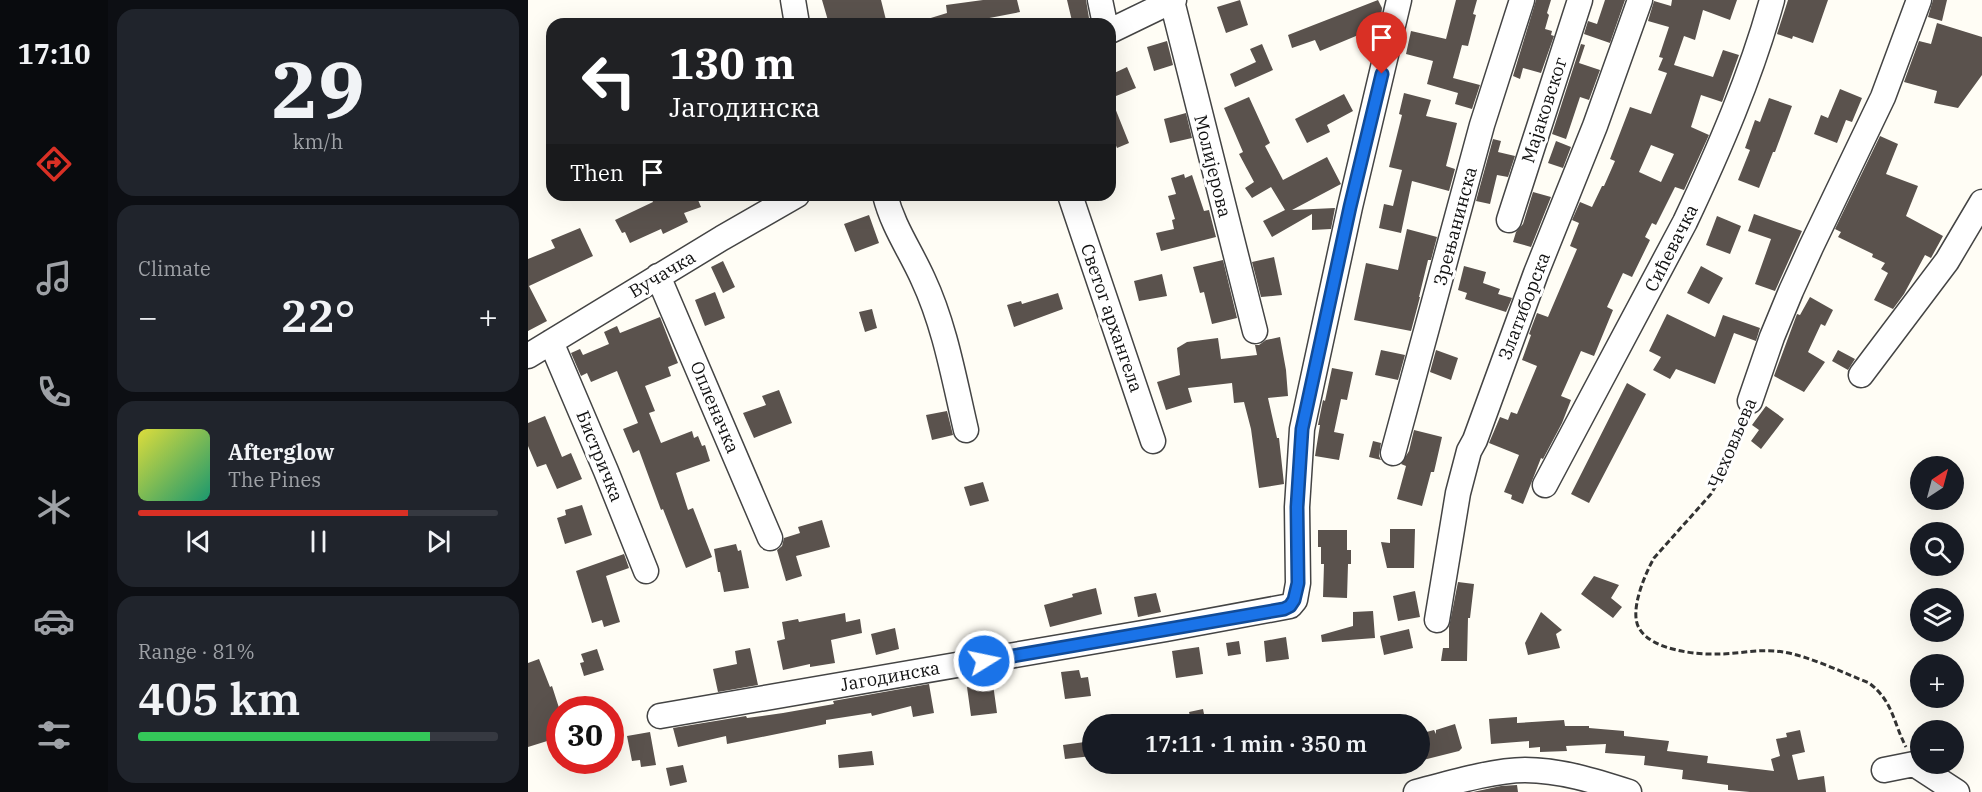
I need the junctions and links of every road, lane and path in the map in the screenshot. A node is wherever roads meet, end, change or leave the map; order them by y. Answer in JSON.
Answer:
{"nodes":[{"id":1,"x":793,"y":0,"type":"edge"},
{"id":2,"x":1100,"y":0,"type":"edge"},
{"id":3,"x":1399,"y":0,"type":"edge"},
{"id":4,"x":1522,"y":0,"type":"edge"},
{"id":5,"x":1580,"y":0,"type":"edge"},
{"id":6,"x":1640,"y":0,"type":"edge"},
{"id":7,"x":1772,"y":0,"type":"edge"},
{"id":8,"x":1919,"y":0,"type":"edge"},
{"id":9,"x":1173,"y":1,"type":"edge"},
{"id":10,"x":796,"y":18,"type":"edge"},
{"id":11,"x":1104,"y":18,"type":"edge"},
{"id":12,"x":1116,"y":28,"type":"edge"},
{"id":13,"x":787,"y":201,"type":"edge"},
{"id":14,"x":887,"y":201,"type":"edge"},
{"id":15,"x":1072,"y":201,"type":"edge"},
{"id":16,"x":1982,"y":202,"type":"edge"},
{"id":17,"x":1509,"y":220,"type":"dead end"},
{"id":18,"x":658,"y":276,"type":"junction"},
{"id":19,"x":1255,"y":331,"type":"dead end"},
{"id":20,"x":551,"y":342,"type":"junction"},
{"id":21,"x":528,"y":356,"type":"edge"},
{"id":22,"x":1861,"y":375,"type":"dead end"},
{"id":23,"x":1750,"y":401,"type":"joint"},
{"id":24,"x":966,"y":430,"type":"dead end"},
{"id":25,"x":1153,"y":441,"type":"dead end"},
{"id":26,"x":1393,"y":453,"type":"dead end"},
{"id":27,"x":1545,"y":485,"type":"dead end"},
{"id":28,"x":770,"y":538,"type":"dead end"},
{"id":29,"x":646,"y":571,"type":"dead end"},
{"id":30,"x":1437,"y":620,"type":"dead end"},
{"id":31,"x":660,"y":716,"type":"dead end"},
{"id":32,"x":1910,"y":756,"type":"edge"},
{"id":33,"x":1910,"y":765,"type":"edge"},
{"id":34,"x":1884,"y":770,"type":"dead end"},
{"id":35,"x":1929,"y":774,"type":"edge"},
{"id":36,"x":1416,"y":792,"type":"edge"},
{"id":37,"x":1629,"y":792,"type":"edge"},
{"id":38,"x":1957,"y":792,"type":"edge"}],
"edges":[{"from":1,"to":10,"type":"street"},
{"from":2,"to":11,"type":"street"},
{"from":3,"to":31,"type":"street","name":"Јагодинска"},
{"from":4,"to":26,"type":"street","name":"Зрењанинска"},
{"from":5,"to":17,"type":"street","name":"Мајаковског"},
{"from":6,"to":30,"type":"street","name":"Златиборска"},
{"from":7,"to":27,"type":"street","name":"Сићевачка"},
{"from":8,"to":23,"type":"street","name":"Чеховљева"},
{"from":9,"to":12,"type":"street"},
{"from":9,"to":19,"type":"street","name":"Молијерова"},
{"from":13,"to":18,"type":"street","name":"Вучачка"},
{"from":14,"to":24,"type":"street"},
{"from":15,"to":25,"type":"street","name":"Светог архангела"},
{"from":16,"to":22,"type":"street"},
{"from":18,"to":20,"type":"street","name":"Вучачка"},
{"from":18,"to":28,"type":"street","name":"Опленачка"},
{"from":20,"to":21,"type":"street","name":"Вучачка"},
{"from":20,"to":29,"type":"street","name":"Бистричка"},
{"from":23,"to":32,"type":"path","name":"Чеховљева"},
{"from":33,"to":34,"type":"street"},
{"from":35,"to":38,"type":"street"},
{"from":36,"to":37,"type":"street"}]}
